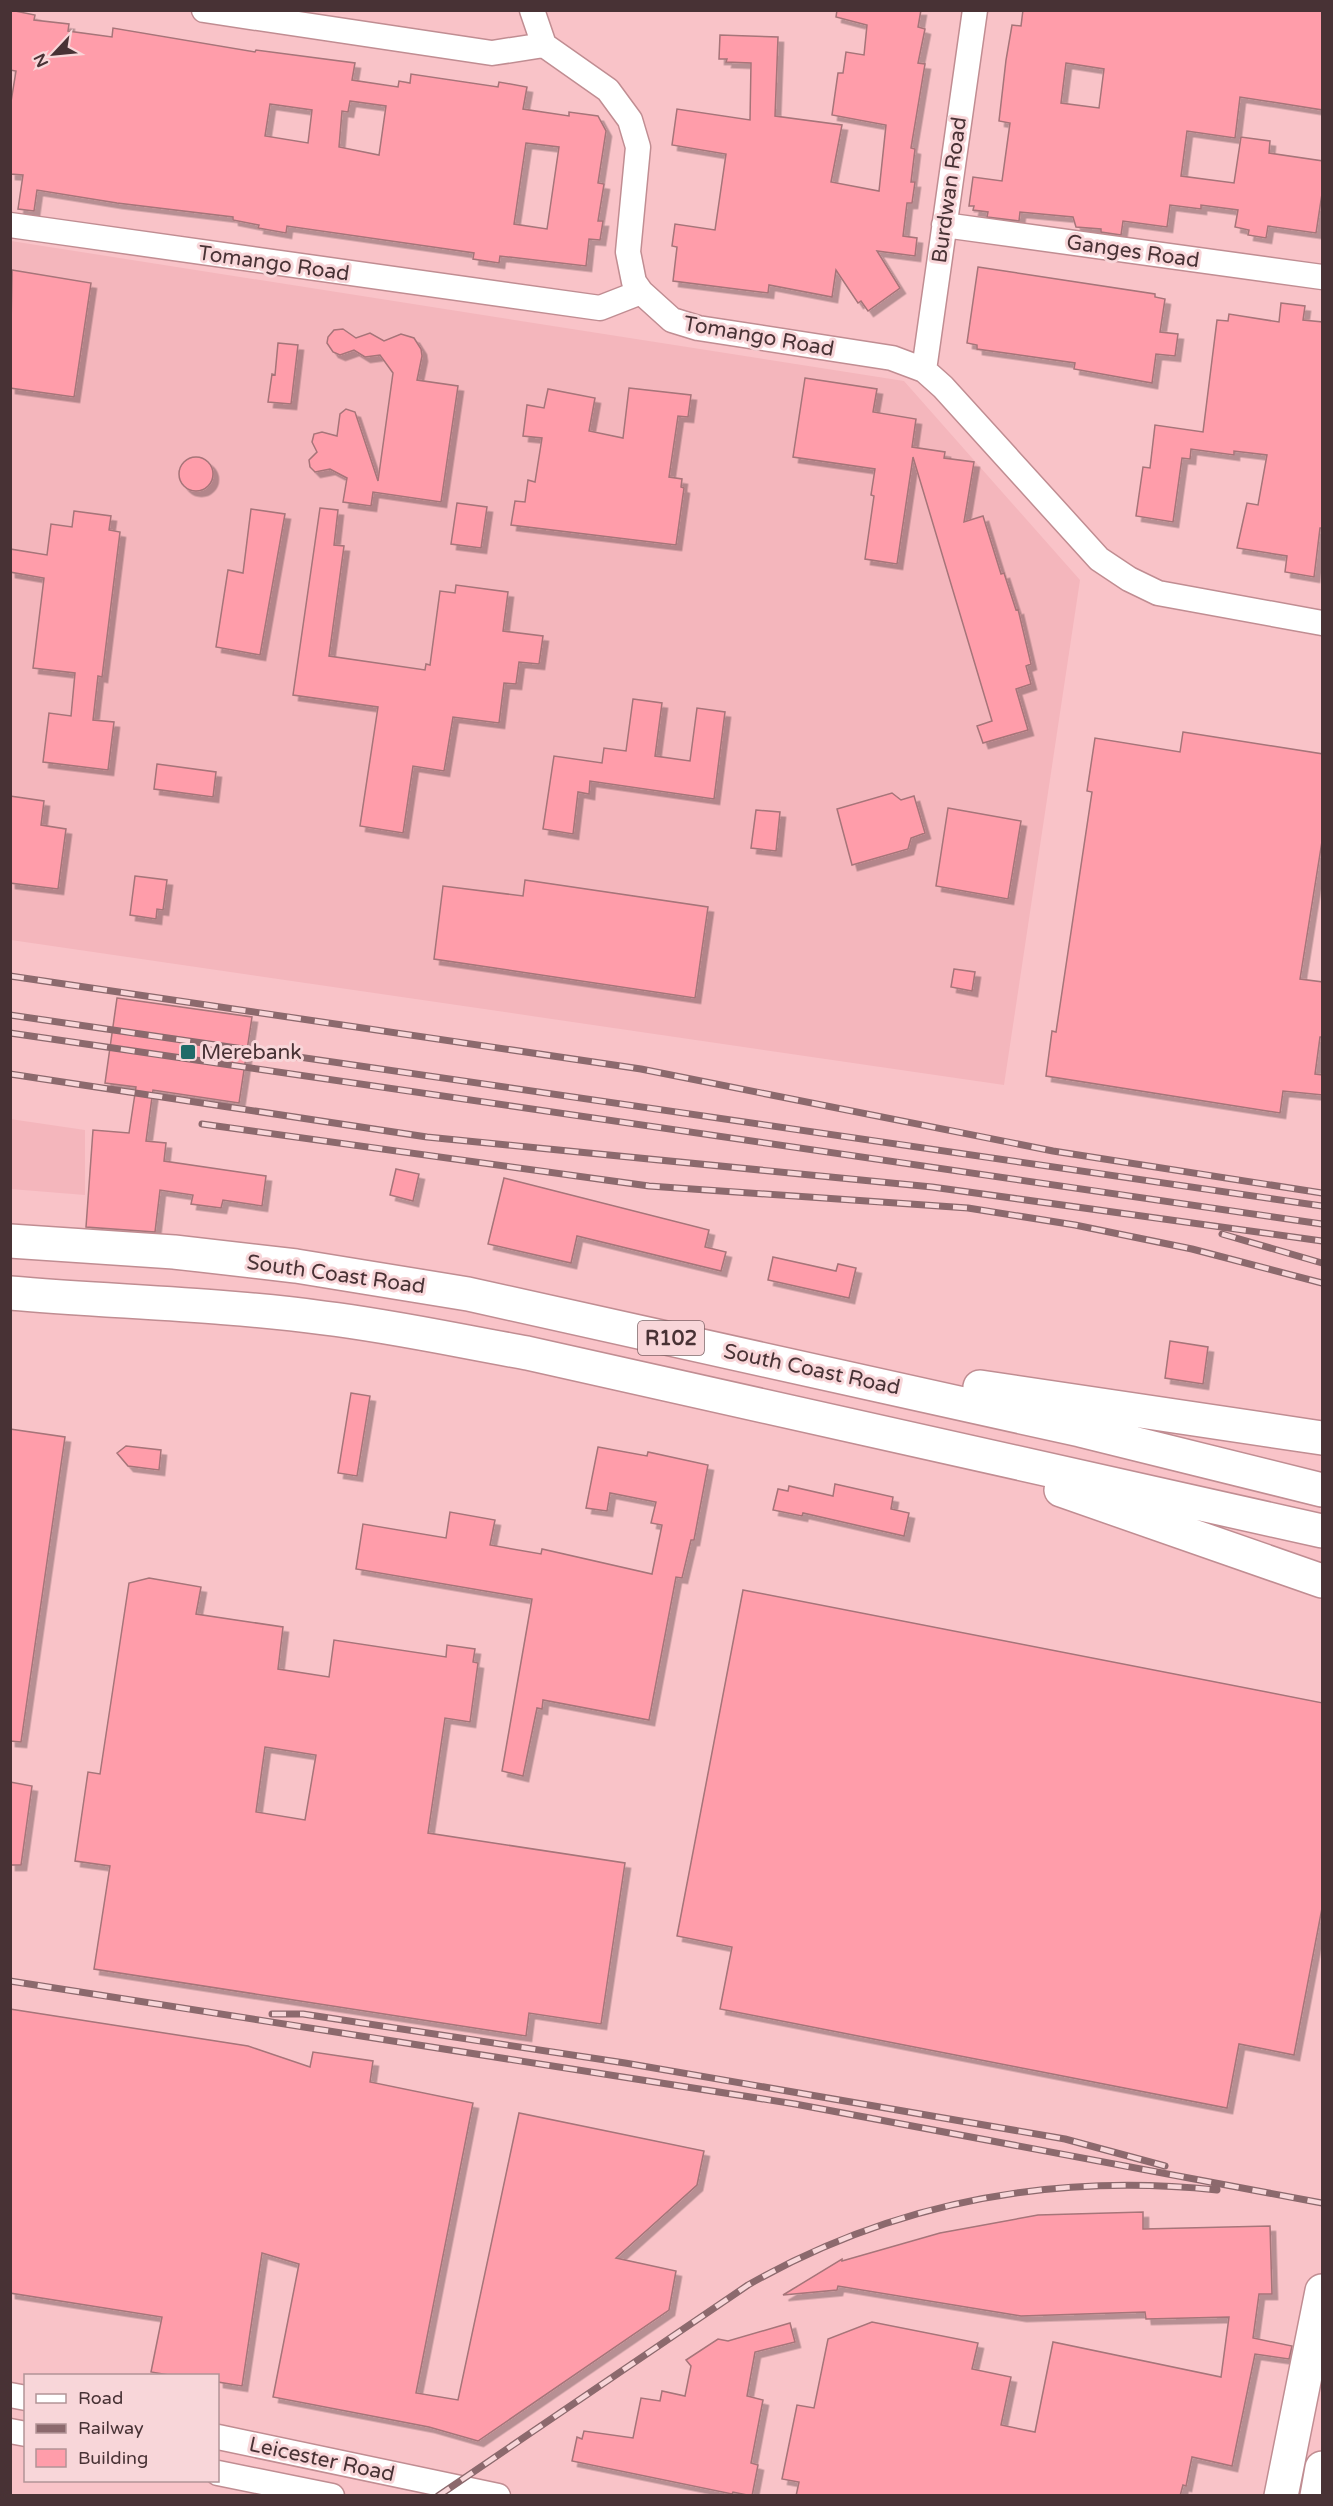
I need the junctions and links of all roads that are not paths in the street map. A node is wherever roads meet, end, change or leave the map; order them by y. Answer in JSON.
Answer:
{"nodes":[{"id":1,"x":204,"y":10,"type":"edge"},
{"id":2,"x":532,"y":10,"type":"edge"},
{"id":3,"x":975,"y":10,"type":"edge"},
{"id":4,"x":544,"y":45,"type":"junction"},
{"id":5,"x":10,"y":225,"type":"edge"},
{"id":6,"x":944,"y":225,"type":"junction"},
{"id":7,"x":1323,"y":277,"type":"edge"},
{"id":8,"x":641,"y":292,"type":"junction"},
{"id":9,"x":924,"y":370,"type":"junction"},
{"id":10,"x":1323,"y":622,"type":"edge"},
{"id":11,"x":10,"y":1241,"type":"edge"},
{"id":12,"x":86,"y":1247,"type":"junction"},
{"id":13,"x":10,"y":1293,"type":"edge"},
{"id":14,"x":82,"y":1299,"type":"junction"},
{"id":15,"x":658,"y":1335,"type":"junction"},
{"id":16,"x":651,"y":1381,"type":"junction"},
{"id":17,"x":895,"y":1388,"type":"junction"},
{"id":18,"x":1323,"y":1438,"type":"edge"},
{"id":19,"x":926,"y":1443,"type":"junction"},
{"id":20,"x":1323,"y":1491,"type":"edge"},
{"id":21,"x":1323,"y":1531,"type":"edge"},
{"id":22,"x":1323,"y":1581,"type":"edge"},
{"id":23,"x":1323,"y":2291,"type":"edge"},
{"id":24,"x":219,"y":2437,"type":"edge"},
{"id":25,"x":219,"y":2473,"type":"edge"},
{"id":26,"x":1282,"y":2492,"type":"edge"},
{"id":27,"x":332,"y":2496,"type":"edge"},
{"id":28,"x":498,"y":2496,"type":"edge"}],
"edges":[{"from":1,"to":4,"type":"street"},
{"from":2,"to":4,"type":"street"},
{"from":3,"to":6,"type":"street","name":"Burdwan Road"},
{"from":4,"to":8,"type":"street"},
{"from":5,"to":8,"type":"street","name":"Tomango Road"},
{"from":6,"to":7,"type":"street","name":"Ganges Road"},
{"from":6,"to":9,"type":"street","name":"Burdwan Road"},
{"from":8,"to":9,"type":"street","name":"Tomango Road"},
{"from":9,"to":10,"type":"street","name":"Tomango Road"},
{"from":11,"to":12,"type":"main road","name":"South Coast Road","number":"R102"},
{"from":12,"to":14,"type":"main road"},
{"from":12,"to":15,"type":"main road","name":"South Coast Road","number":"R102"},
{"from":13,"to":14,"type":"main road","number":"R102"},
{"from":14,"to":16,"type":"main road","number":"R102"},
{"from":15,"to":16,"type":"main road"},
{"from":15,"to":17,"type":"main road","name":"South Coast Road","number":"R102"},
{"from":16,"to":19,"type":"main road","number":"R102"},
{"from":17,"to":18,"type":"main road"},
{"from":17,"to":20,"type":"main road","name":"South Coast Road","number":"R102"},
{"from":19,"to":21,"type":"main road","number":"R102"},
{"from":19,"to":22,"type":"main road"},
{"from":23,"to":26,"type":"main road"},
{"from":24,"to":28,"type":"street","name":"Leicester Road"},
{"from":25,"to":27,"type":"street","name":"Leicester Road"}]}
